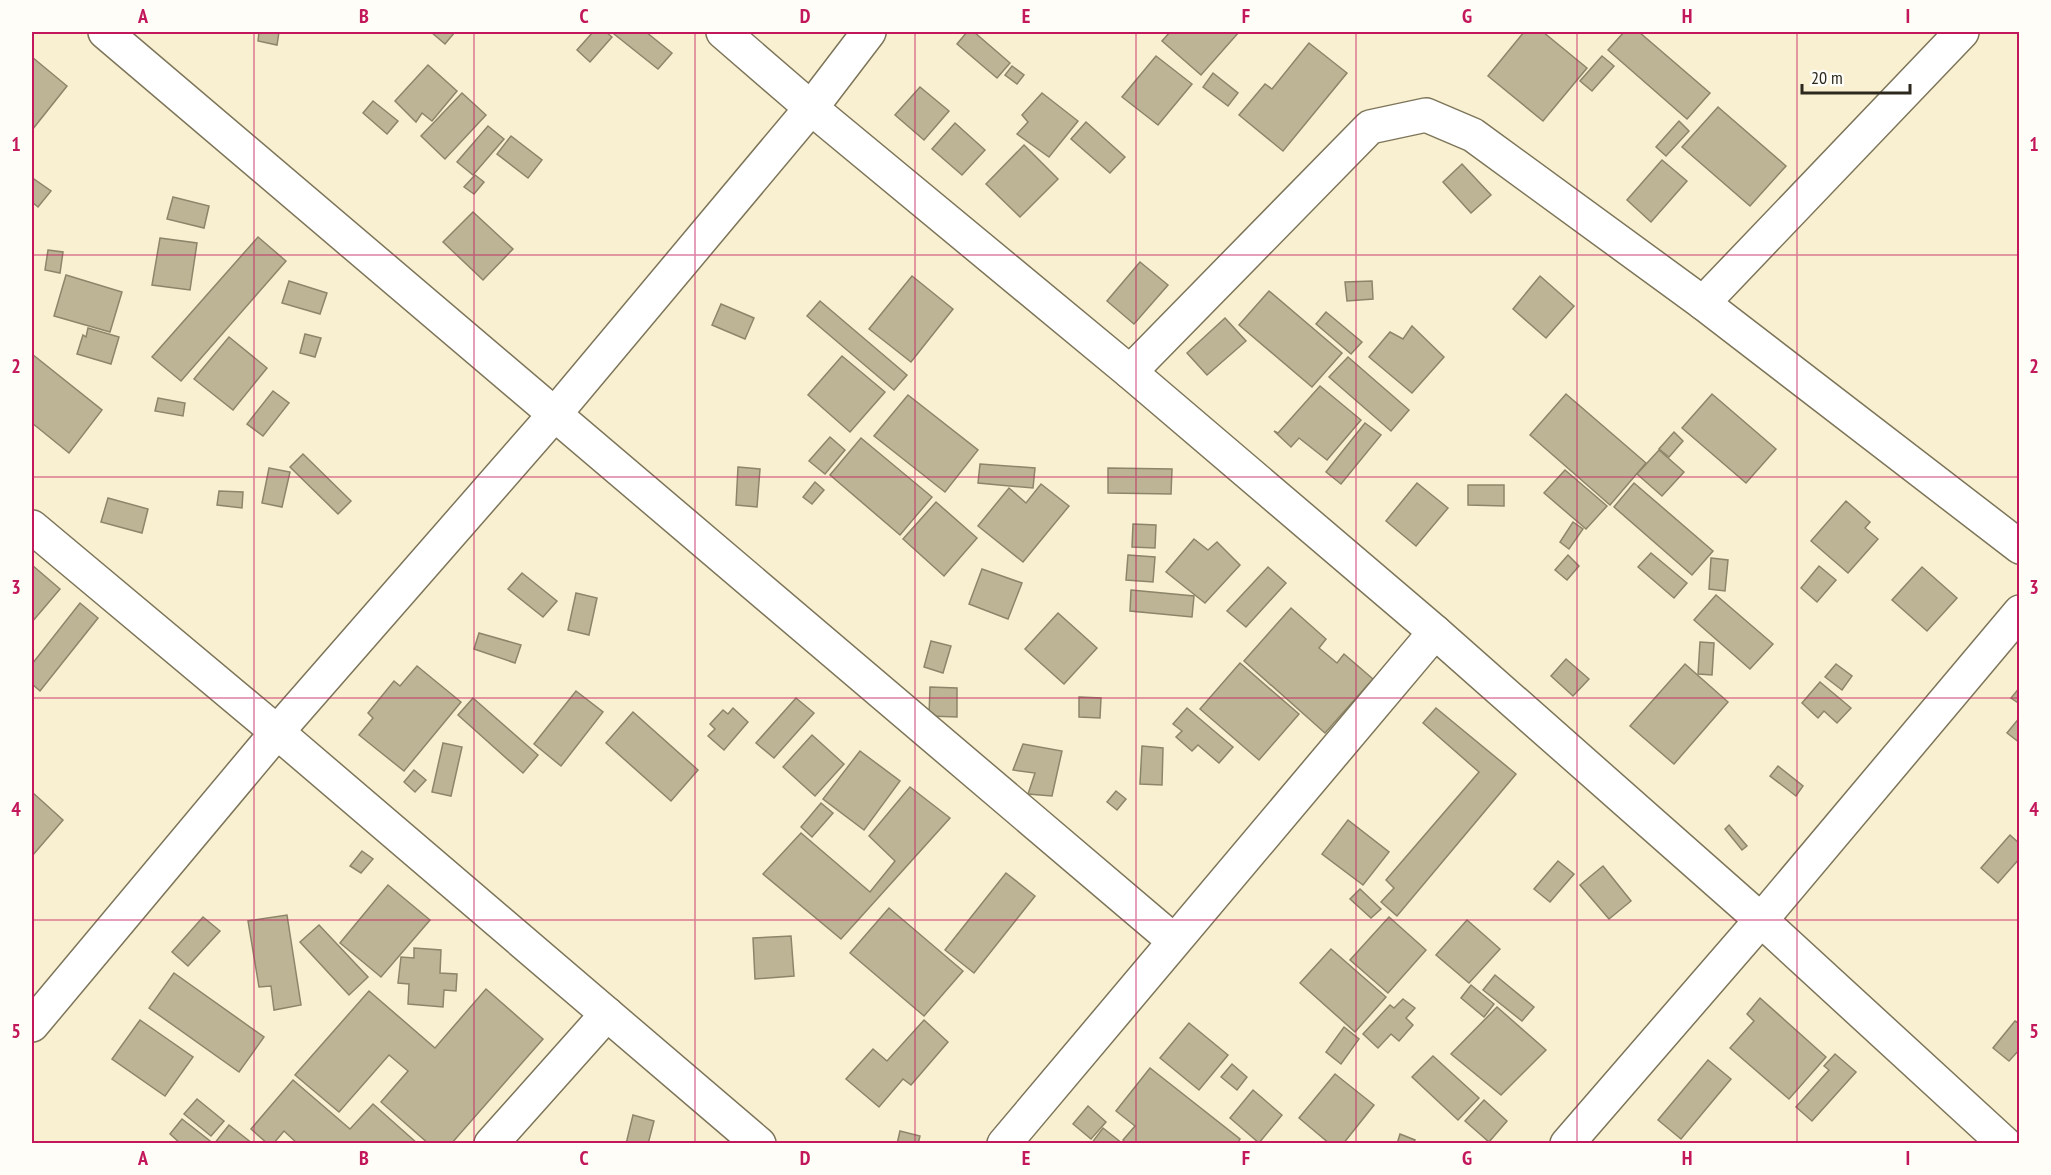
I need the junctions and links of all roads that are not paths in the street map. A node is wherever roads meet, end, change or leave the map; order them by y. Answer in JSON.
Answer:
{"nodes":[{"id":1,"x":105,"y":32,"type":"edge"},
{"id":2,"x":723,"y":32,"type":"edge"},
{"id":3,"x":869,"y":32,"type":"edge"},
{"id":4,"x":1962,"y":32,"type":"edge"},
{"id":5,"x":811,"y":108,"type":"junction"},
{"id":6,"x":1703,"y":303,"type":"junction"},
{"id":7,"x":1130,"y":372,"type":"junction"},
{"id":8,"x":554,"y":415,"type":"junction"},
{"id":9,"x":32,"y":526,"type":"edge"},
{"id":10,"x":2019,"y":547,"type":"edge"},
{"id":11,"x":2019,"y":612,"type":"edge"},
{"id":12,"x":1435,"y":632,"type":"junction"},
{"id":13,"x":277,"y":732,"type":"junction"},
{"id":14,"x":1761,"y":920,"type":"junction"},
{"id":15,"x":1173,"y":940,"type":"junction"},
{"id":16,"x":607,"y":1014,"type":"junction"},
{"id":17,"x":32,"y":1025,"type":"edge"},
{"id":18,"x":491,"y":1143,"type":"edge"},
{"id":19,"x":759,"y":1143,"type":"edge"},
{"id":20,"x":1004,"y":1143,"type":"edge"},
{"id":21,"x":1567,"y":1143,"type":"edge"},
{"id":22,"x":2005,"y":1143,"type":"edge"}],
"edges":[{"from":1,"to":8,"type":"street"},
{"from":2,"to":5,"type":"street"},
{"from":3,"to":5,"type":"street"},
{"from":4,"to":6,"type":"street"},
{"from":5,"to":7,"type":"street"},
{"from":5,"to":8,"type":"street"},
{"from":6,"to":7,"type":"street"},
{"from":6,"to":10,"type":"street"},
{"from":7,"to":12,"type":"street"},
{"from":8,"to":13,"type":"street"},
{"from":8,"to":15,"type":"street"},
{"from":9,"to":13,"type":"street"},
{"from":11,"to":14,"type":"street"},
{"from":12,"to":14,"type":"street"},
{"from":12,"to":15,"type":"street"},
{"from":13,"to":16,"type":"street"},
{"from":13,"to":17,"type":"street"},
{"from":14,"to":21,"type":"street"},
{"from":14,"to":22,"type":"street"},
{"from":15,"to":20,"type":"street"},
{"from":16,"to":18,"type":"street"},
{"from":16,"to":19,"type":"street"}]}
